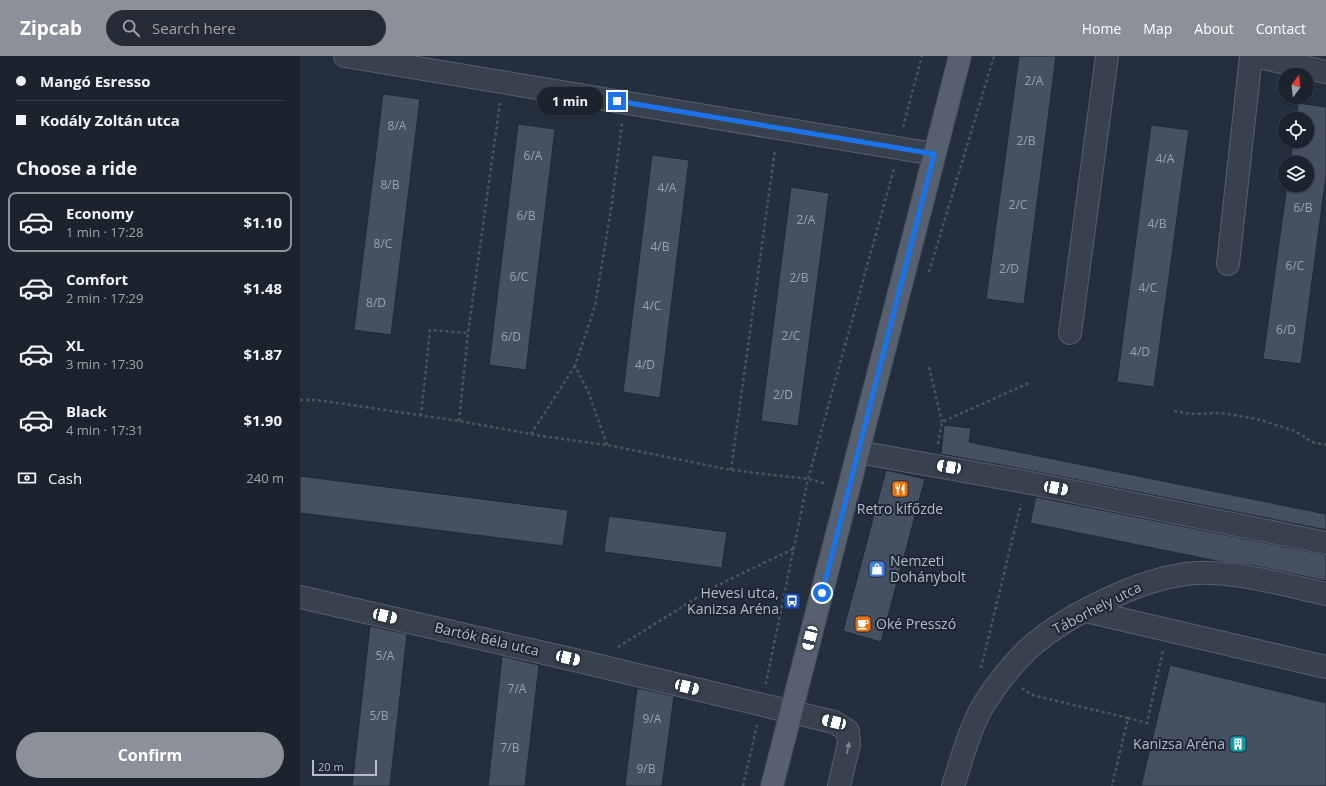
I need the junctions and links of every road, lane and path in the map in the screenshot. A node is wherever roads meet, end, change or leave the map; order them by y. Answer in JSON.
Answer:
{"nodes":[{"id":1,"x":345,"y":56,"type":"edge"},
{"id":2,"x":922,"y":56,"type":"edge"},
{"id":3,"x":960,"y":56,"type":"edge"},
{"id":4,"x":994,"y":56,"type":"edge"},
{"id":5,"x":1107,"y":56,"type":"edge"},
{"id":6,"x":1251,"y":56,"type":"edge"},
{"id":7,"x":1255,"y":56,"type":"edge"},
{"id":8,"x":1290,"y":60,"type":"edge"},
{"id":9,"x":1326,"y":72,"type":"edge"},
{"id":10,"x":501,"y":101,"type":"dead end"},
{"id":11,"x":622,"y":120,"type":"dead end"},
{"id":12,"x":776,"y":143,"type":"dead end"},
{"id":13,"x":898,"y":148,"type":"junction"},
{"id":14,"x":934,"y":154,"type":"junction"},
{"id":15,"x":1228,"y":264,"type":"dead end"},
{"id":16,"x":929,"y":273,"type":"dead end"},
{"id":17,"x":468,"y":333,"type":"junction"},
{"id":18,"x":1070,"y":333,"type":"dead end"},
{"id":19,"x":575,"y":366,"type":"junction"},
{"id":20,"x":929,"y":367,"type":"dead end"},
{"id":21,"x":1029,"y":382,"type":"dead end"},
{"id":22,"x":300,"y":400,"type":"edge"},
{"id":23,"x":1174,"y":411,"type":"dead end"},
{"id":24,"x":421,"y":416,"type":"junction"},
{"id":25,"x":459,"y":421,"type":"junction"},
{"id":26,"x":942,"y":422,"type":"junction"},
{"id":27,"x":531,"y":434,"type":"junction"},
{"id":28,"x":608,"y":445,"type":"junction"},
{"id":29,"x":1326,"y":446,"type":"edge"},
{"id":30,"x":858,"y":452,"type":"junction"},
{"id":31,"x":933,"y":464,"type":"junction"},
{"id":32,"x":731,"y":470,"type":"junction"},
{"id":33,"x":808,"y":479,"type":"junction"},
{"id":34,"x":1026,"y":482,"type":"junction"},
{"id":35,"x":849,"y":490,"type":"junction"},
{"id":36,"x":1326,"y":543,"type":"edge"},
{"id":37,"x":794,"y":549,"type":"junction"},
{"id":38,"x":1326,"y":594,"type":"edge"},
{"id":39,"x":300,"y":597,"type":"edge"},
{"id":40,"x":1086,"y":611,"type":"junction"},
{"id":41,"x":1164,"y":648,"type":"dead end"},
{"id":42,"x":624,"y":650,"type":"dead end"},
{"id":43,"x":983,"y":662,"type":"junction"},
{"id":44,"x":1326,"y":667,"type":"edge"},
{"id":45,"x":980,"y":670,"type":"dead end"},
{"id":46,"x":1005,"y":674,"type":"junction"},
{"id":47,"x":758,"y":681,"type":"dead end"},
{"id":48,"x":761,"y":705,"type":"junction"},
{"id":49,"x":791,"y":712,"type":"junction"},
{"id":50,"x":1128,"y":718,"type":"junction"},
{"id":51,"x":743,"y":786,"type":"edge"},
{"id":52,"x":772,"y":786,"type":"edge"},
{"id":53,"x":839,"y":786,"type":"edge"},
{"id":54,"x":953,"y":786,"type":"edge"},
{"id":55,"x":1112,"y":786,"type":"edge"}],
"edges":[{"from":1,"to":13,"type":"street"},
{"from":2,"to":13,"type":"path"},
{"from":3,"to":14,"type":"main road"},
{"from":4,"to":16,"type":"path"},
{"from":5,"to":18,"type":"street"},
{"from":6,"to":15,"type":"street"},
{"from":7,"to":8,"type":"street"},
{"from":8,"to":9,"type":"street"},
{"from":10,"to":17,"type":"path"},
{"from":11,"to":19,"type":"path"},
{"from":12,"to":32,"type":"path"},
{"from":13,"to":14,"type":"street"},
{"from":13,"to":33,"type":"path"},
{"from":14,"to":30,"type":"main road"},
{"from":17,"to":24,"type":"path"},
{"from":17,"to":25,"type":"path"},
{"from":19,"to":27,"type":"path"},
{"from":19,"to":28,"type":"path"},
{"from":20,"to":26,"type":"path"},
{"from":21,"to":26,"type":"path"},
{"from":22,"to":24,"type":"path"},
{"from":23,"to":29,"type":"path"},
{"from":24,"to":25,"type":"path"},
{"from":25,"to":27,"type":"path"},
{"from":26,"to":31,"type":"path"},
{"from":27,"to":28,"type":"path"},
{"from":28,"to":32,"type":"path"},
{"from":30,"to":31,"type":"street"},
{"from":30,"to":35,"type":"main road"},
{"from":31,"to":34,"type":"street"},
{"from":32,"to":33,"type":"path"},
{"from":33,"to":35,"type":"path"},
{"from":33,"to":37,"type":"path"},
{"from":34,"to":36,"type":"street"},
{"from":34,"to":43,"type":"path"},
{"from":35,"to":49,"type":"main road"},
{"from":37,"to":42,"type":"path"},
{"from":37,"to":47,"type":"path"},
{"from":38,"to":40,"type":"street","name":"Táborhely utca"},
{"from":39,"to":48,"type":"street","name":"Bartók Béla utca"},
{"from":40,"to":44,"type":"street"},
{"from":40,"to":46,"type":"street","name":"Táborhely utca"},
{"from":41,"to":50,"type":"path"},
{"from":43,"to":45,"type":"path"},
{"from":43,"to":46,"type":"path"},
{"from":46,"to":50,"type":"path"},
{"from":46,"to":54,"type":"street","name":"Táborhely utca"},
{"from":48,"to":49,"type":"street","name":"Bartók Béla utca"},
{"from":48,"to":51,"type":"path"},
{"from":49,"to":52,"type":"main road"},
{"from":53,"to":49,"type":"street","name":"Bartók Béla utca","one_way":true},
{"from":50,"to":55,"type":"path"}]}
